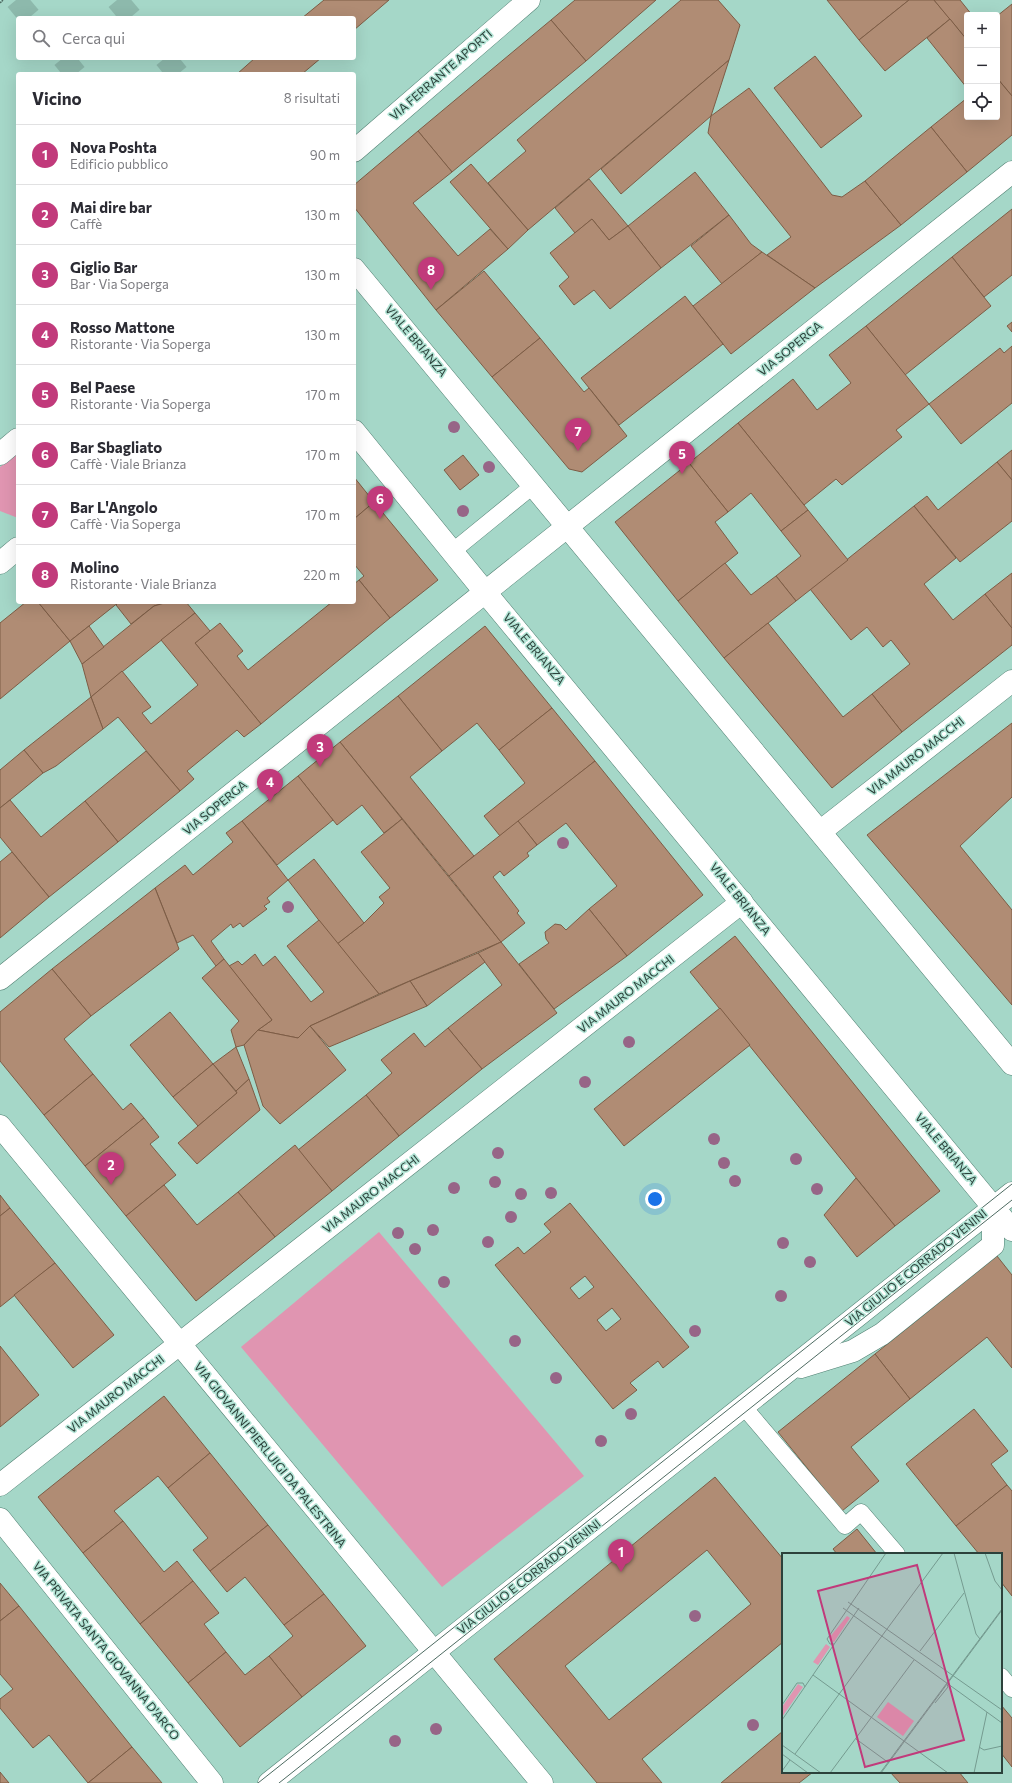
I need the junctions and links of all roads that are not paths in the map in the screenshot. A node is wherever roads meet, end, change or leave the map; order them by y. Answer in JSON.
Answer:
{"nodes":[{"id":1,"x":528,"y":0,"type":"edge"},
{"id":2,"x":356,"y":148,"type":"edge"},
{"id":3,"x":1012,"y":172,"type":"edge"},
{"id":4,"x":356,"y":271,"type":"edge"},
{"id":5,"x":356,"y":433,"type":"edge"},
{"id":6,"x":16,"y":441,"type":"edge"},
{"id":7,"x":0,"y":454,"type":"edge"},
{"id":8,"x":534,"y":485,"type":"junction"},
{"id":9,"x":567,"y":527,"type":"junction"},
{"id":10,"x":0,"y":543,"type":"edge"},
{"id":11,"x":16,"y":544,"type":"edge"},
{"id":12,"x":16,"y":550,"type":"edge"},
{"id":13,"x":453,"y":551,"type":"junction"},
{"id":14,"x":0,"y":564,"type":"edge"},
{"id":15,"x":485,"y":592,"type":"junction"},
{"id":16,"x":1012,"y":681,"type":"edge"},
{"id":17,"x":821,"y":831,"type":"junction"},
{"id":18,"x":742,"y":902,"type":"junction"},
{"id":19,"x":0,"y":979,"type":"edge"},
{"id":20,"x":1012,"y":1064,"type":"edge"},
{"id":21,"x":0,"y":1126,"type":"edge"},
{"id":22,"x":1012,"y":1193,"type":"edge"},
{"id":23,"x":993,"y":1207,"type":"junction"},
{"id":24,"x":1012,"y":1230,"type":"edge"},
{"id":25,"x":179,"y":1344,"type":"junction"},
{"id":26,"x":788,"y":1371,"type":"junction"},
{"id":27,"x":743,"y":1406,"type":"junction"},
{"id":28,"x":0,"y":1485,"type":"edge"},
{"id":29,"x":0,"y":1519,"type":"edge"},
{"id":30,"x":896,"y":1553,"type":"edge"},
{"id":31,"x":433,"y":1653,"type":"junction"},
{"id":32,"x":1002,"y":1677,"type":"edge"},
{"id":33,"x":1012,"y":1689,"type":"edge"},
{"id":34,"x":212,"y":1783,"type":"edge"},
{"id":35,"x":269,"y":1783,"type":"edge"},
{"id":36,"x":542,"y":1783,"type":"edge"}],
"edges":[{"from":1,"to":2,"type":"street","name":"VIA FERRANTE APORTI"},
{"from":3,"to":9,"type":"street","name":"VIA SOPERGA"},
{"from":4,"to":8,"type":"street","name":"VIALE BRIANZA"},
{"from":5,"to":13,"type":"street","name":"VIALE BRIANZA"},
{"from":6,"to":7,"type":"street"},
{"from":8,"to":9,"type":"street","name":"VIALE BRIANZA"},
{"from":8,"to":13,"type":"lane"},
{"from":9,"to":15,"type":"street"},
{"from":9,"to":17,"type":"street","name":"VIALE BRIANZA"},
{"from":10,"to":11,"type":"street"},
{"from":12,"to":14,"type":"street"},
{"from":13,"to":15,"type":"street","name":"VIALE BRIANZA"},
{"from":15,"to":18,"type":"street","name":"VIALE BRIANZA"},
{"from":15,"to":19,"type":"street","name":"VIA SOPERGA"},
{"from":16,"to":17,"type":"street","name":"VIA MAURO MACCHI"},
{"from":17,"to":20,"type":"street","name":"VIALE BRIANZA"},
{"from":18,"to":23,"type":"street","name":"VIALE BRIANZA"},
{"from":18,"to":25,"type":"street","name":"VIA MAURO MACCHI"},
{"from":21,"to":25,"type":"street","name":"VIA GIOVANNI PIERLUIGI DA PALESTRINA"},
{"from":22,"to":23,"type":"street"},
{"from":23,"to":24,"type":"street","name":"VIALE BRIANZA"},
{"from":23,"to":26,"type":"street","name":"VIA GIULIO E CORRADO VENINI"},
{"from":23,"to":26,"type":"street","name":"VIA GIULIO E CORRADO VENINI"},
{"from":25,"to":28,"type":"street","name":"VIA MAURO MACCHI"},
{"from":25,"to":31,"type":"street","name":"VIA GIOVANNI PIERLUIGI DA PALESTRINA"},
{"from":26,"to":27,"type":"street","name":"VIA GIULIO E CORRADO VENINI"},
{"from":27,"to":30,"type":"lane"},
{"from":27,"to":31,"type":"street","name":"VIA GIULIO E CORRADO VENINI"},
{"from":29,"to":34,"type":"street","name":"VIA PRIVATA SANTA GIOVANNA D'ARCO"},
{"from":31,"to":35,"type":"street","name":"VIA GIULIO E CORRADO VENINI"},
{"from":31,"to":36,"type":"street","name":"VIA GIOVANNI PIERLUIGI DA PALESTRINA"},
{"from":32,"to":33,"type":"lane"}]}
